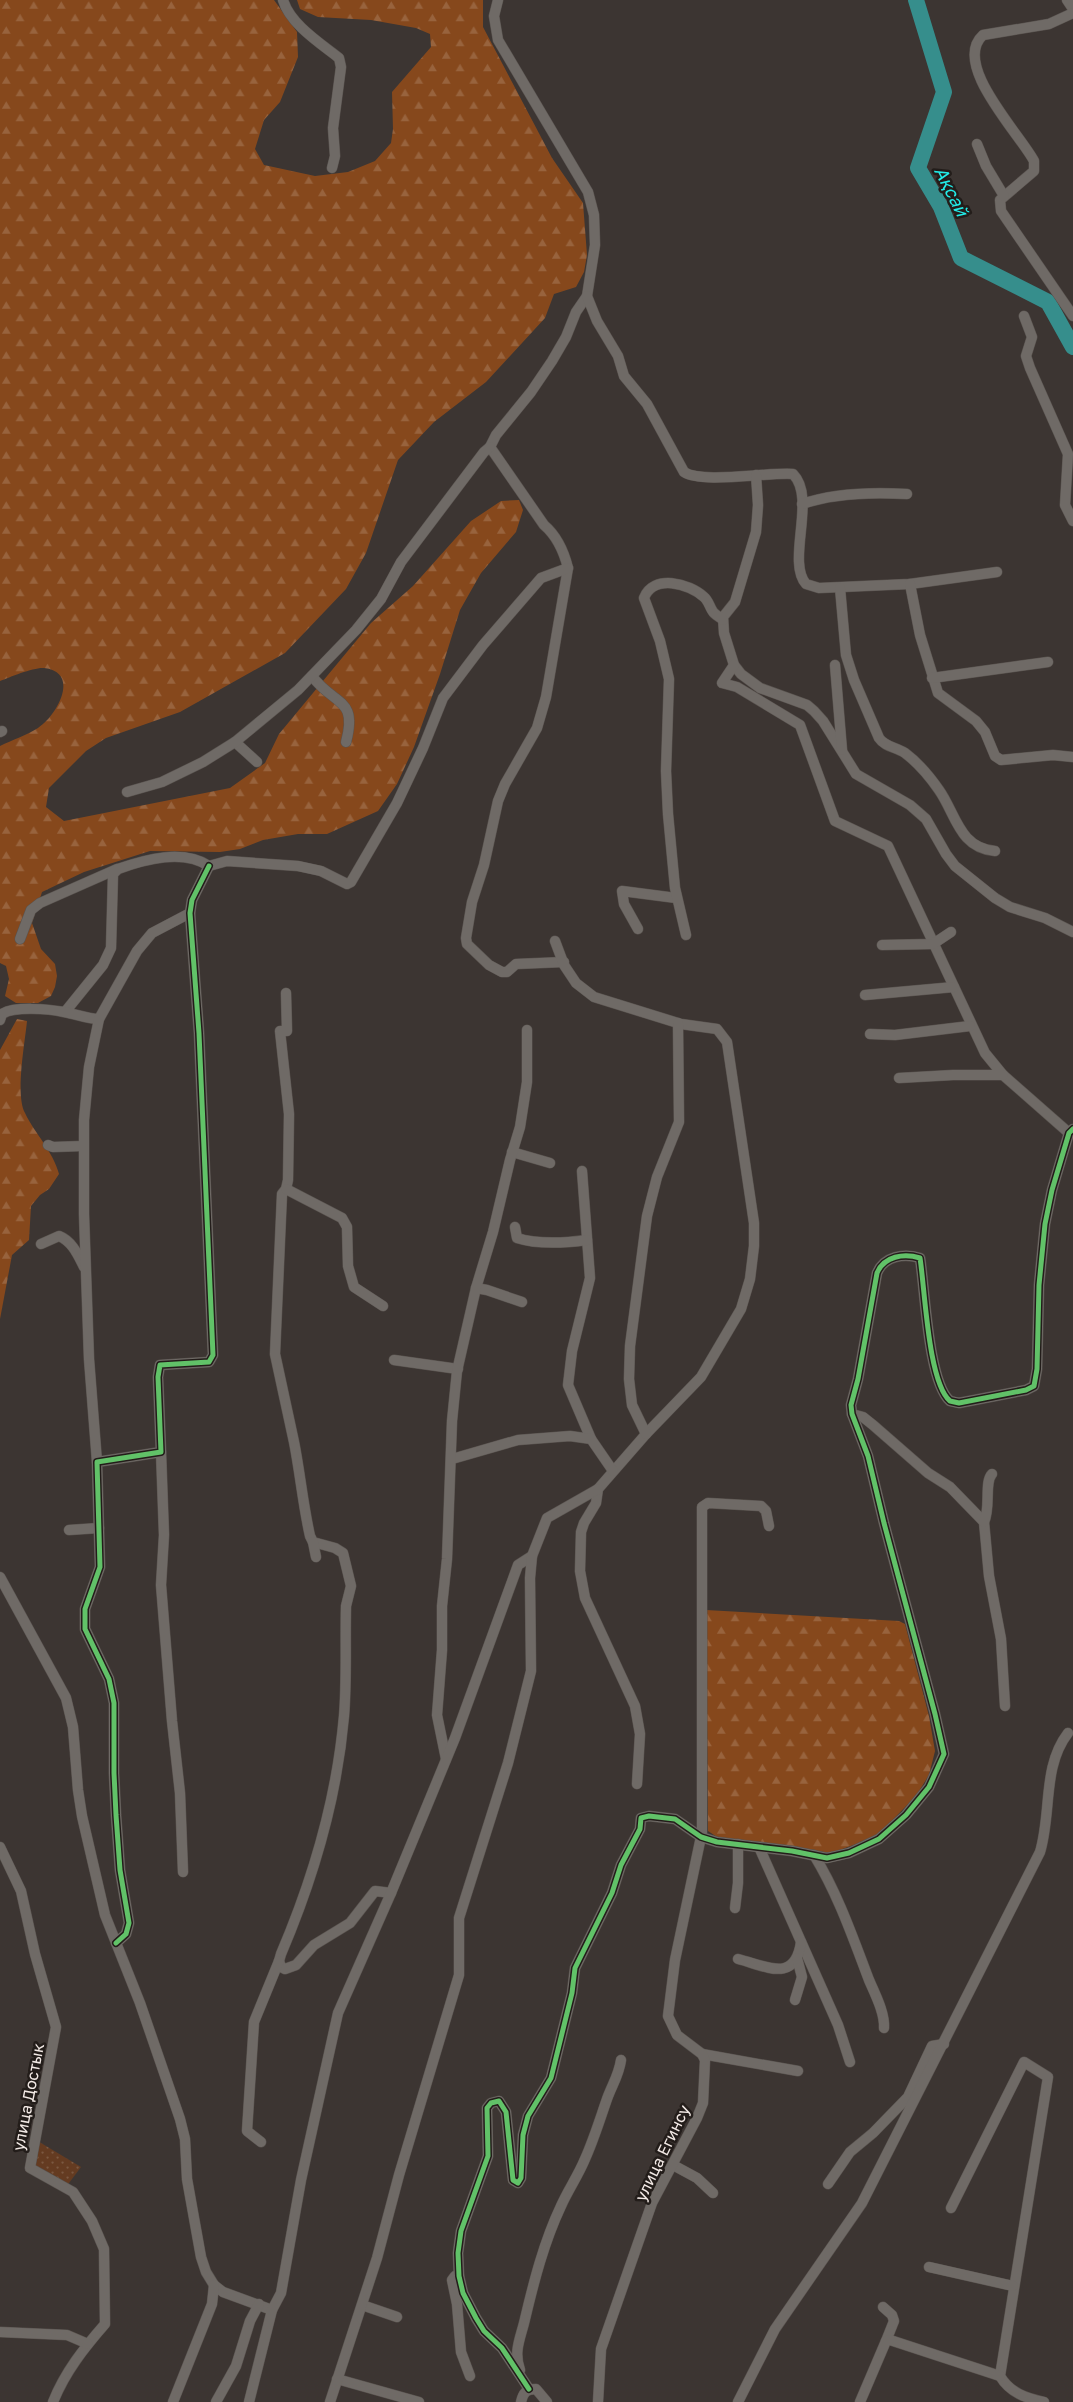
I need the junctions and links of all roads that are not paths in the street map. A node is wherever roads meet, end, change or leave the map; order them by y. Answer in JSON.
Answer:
{"nodes":[{"id":1,"x":283,"y":0,"type":"edge"},
{"id":2,"x":498,"y":0,"type":"edge"},
{"id":3,"x":1067,"y":0,"type":"edge"},
{"id":4,"x":1073,"y":11,"type":"edge"},
{"id":5,"x":977,"y":144,"type":"dead end"},
{"id":6,"x":332,"y":168,"type":"dead end"},
{"id":7,"x":1004,"y":196,"type":"junction"},
{"id":8,"x":587,"y":296,"type":"junction"},
{"id":9,"x":1024,"y":316,"type":"dead end"},
{"id":10,"x":1073,"y":316,"type":"edge"},
{"id":11,"x":488,"y":451,"type":"junction"},
{"id":12,"x":756,"y":475,"type":"junction"},
{"id":13,"x":906,"y":494,"type":"dead end"},
{"id":14,"x":802,"y":504,"type":"junction"},
{"id":15,"x":1073,"y":521,"type":"edge"},
{"id":16,"x":568,"y":568,"type":"junction"},
{"id":17,"x":997,"y":572,"type":"dead end"},
{"id":18,"x":910,"y":584,"type":"junction"},
{"id":19,"x":840,"y":588,"type":"junction"},
{"id":20,"x":724,"y":620,"type":"junction"},
{"id":21,"x":1048,"y":662,"type":"dead end"},
{"id":22,"x":734,"y":665,"type":"junction"},
{"id":23,"x":835,"y":665,"type":"dead end"},
{"id":24,"x":312,"y":676,"type":"junction"},
{"id":25,"x":932,"y":678,"type":"junction"},
{"id":26,"x":235,"y":742,"type":"junction"},
{"id":27,"x":346,"y":742,"type":"dead end"},
{"id":28,"x":842,"y":753,"type":"junction"},
{"id":29,"x":1073,"y":758,"type":"edge"},
{"id":30,"x":257,"y":762,"type":"dead end"},
{"id":31,"x":126,"y":792,"type":"dead end"},
{"id":32,"x":995,"y":851,"type":"dead end"},
{"id":33,"x":210,"y":866,"type":"junction"},
{"id":34,"x":112,"y":872,"type":"junction"},
{"id":35,"x":676,"y":898,"type":"junction"},
{"id":36,"x":190,"y":913,"type":"junction"},
{"id":37,"x":638,"y":930,"type":"dead end"},
{"id":38,"x":951,"y":932,"type":"dead end"},
{"id":39,"x":1073,"y":932,"type":"edge"},
{"id":40,"x":686,"y":935,"type":"dead end"},
{"id":41,"x":20,"y":939,"type":"dead end"},
{"id":42,"x":554,"y":941,"type":"dead end"},
{"id":43,"x":882,"y":944,"type":"dead end"},
{"id":44,"x":933,"y":944,"type":"junction"},
{"id":45,"x":564,"y":962,"type":"junction"},
{"id":46,"x":954,"y":987,"type":"junction"},
{"id":47,"x":286,"y":993,"type":"dead end"},
{"id":48,"x":865,"y":994,"type":"dead end"},
{"id":49,"x":65,"y":1012,"type":"junction"},
{"id":50,"x":99,"y":1019,"type":"junction"},
{"id":51,"x":0,"y":1020,"type":"edge"},
{"id":52,"x":678,"y":1023,"type":"junction"},
{"id":53,"x":970,"y":1026,"type":"junction"},
{"id":54,"x":527,"y":1030,"type":"dead end"},
{"id":55,"x":870,"y":1034,"type":"dead end"},
{"id":56,"x":1003,"y":1075,"type":"junction"},
{"id":57,"x":899,"y":1078,"type":"dead end"},
{"id":58,"x":1071,"y":1131,"type":"edge"},
{"id":59,"x":48,"y":1145,"type":"dead end"},
{"id":60,"x":83,"y":1146,"type":"junction"},
{"id":61,"x":512,"y":1152,"type":"junction"},
{"id":62,"x":550,"y":1163,"type":"dead end"},
{"id":63,"x":582,"y":1171,"type":"dead end"},
{"id":64,"x":286,"y":1189,"type":"junction"},
{"id":65,"x":515,"y":1227,"type":"dead end"},
{"id":66,"x":587,"y":1240,"type":"junction"},
{"id":67,"x":41,"y":1244,"type":"dead end"},
{"id":68,"x":86,"y":1272,"type":"junction"},
{"id":69,"x":476,"y":1288,"type":"junction"},
{"id":70,"x":522,"y":1302,"type":"dead end"},
{"id":71,"x":383,"y":1306,"type":"dead end"},
{"id":72,"x":394,"y":1360,"type":"dead end"},
{"id":73,"x":458,"y":1370,"type":"junction"},
{"id":74,"x":852,"y":1414,"type":"junction"},
{"id":75,"x":646,"y":1434,"type":"junction"},
{"id":76,"x":591,"y":1439,"type":"junction"},
{"id":77,"x":161,"y":1452,"type":"junction"},
{"id":78,"x":452,"y":1459,"type":"junction"},
{"id":79,"x":97,"y":1462,"type":"junction"},
{"id":80,"x":613,"y":1471,"type":"junction"},
{"id":81,"x":992,"y":1474,"type":"dead end"},
{"id":82,"x":598,"y":1489,"type":"junction"},
{"id":83,"x":984,"y":1522,"type":"junction"},
{"id":84,"x":769,"y":1526,"type":"dead end"},
{"id":85,"x":99,"y":1528,"type":"junction"},
{"id":86,"x":69,"y":1530,"type":"dead end"},
{"id":87,"x":313,"y":1542,"type":"junction"},
{"id":88,"x":532,"y":1556,"type":"junction"},
{"id":89,"x":316,"y":1557,"type":"dead end"},
{"id":90,"x":0,"y":1577,"type":"edge"},
{"id":91,"x":1005,"y":1706,"type":"dead end"},
{"id":92,"x":1068,"y":1733,"type":"dead end"},
{"id":93,"x":446,"y":1760,"type":"junction"},
{"id":94,"x":637,"y":1784,"type":"dead end"},
{"id":95,"x":701,"y":1837,"type":"junction"},
{"id":96,"x":738,"y":1844,"type":"junction"},
{"id":97,"x":759,"y":1846,"type":"junction"},
{"id":98,"x":0,"y":1847,"type":"edge"},
{"id":99,"x":814,"y":1855,"type":"junction"},
{"id":100,"x":183,"y":1872,"type":"dead end"},
{"id":101,"x":391,"y":1893,"type":"junction"},
{"id":102,"x":735,"y":1908,"type":"dead end"},
{"id":103,"x":801,"y":1942,"type":"junction"},
{"id":104,"x":116,"y":1944,"type":"junction"},
{"id":105,"x":797,"y":1958,"type":"junction"},
{"id":106,"x":738,"y":1959,"type":"dead end"},
{"id":107,"x":279,"y":1961,"type":"junction"},
{"id":108,"x":288,"y":1968,"type":"junction"},
{"id":109,"x":274,"y":1978,"type":"junction"},
{"id":110,"x":795,"y":2000,"type":"dead end"},
{"id":111,"x":884,"y":2028,"type":"dead end"},
{"id":112,"x":944,"y":2044,"type":"junction"},
{"id":113,"x":702,"y":2054,"type":"junction"},
{"id":114,"x":621,"y":2060,"type":"dead end"},
{"id":115,"x":850,"y":2062,"type":"dead end"},
{"id":116,"x":798,"y":2070,"type":"dead end"},
{"id":117,"x":261,"y":2142,"type":"dead end"},
{"id":118,"x":673,"y":2165,"type":"junction"},
{"id":119,"x":828,"y":2184,"type":"dead end"},
{"id":120,"x":713,"y":2193,"type":"dead end"},
{"id":121,"x":952,"y":2208,"type":"dead end"},
{"id":122,"x":929,"y":2267,"type":"dead end"},
{"id":123,"x":459,"y":2276,"type":"junction"},
{"id":124,"x":214,"y":2285,"type":"junction"},
{"id":125,"x":1013,"y":2286,"type":"junction"},
{"id":126,"x":223,"y":2292,"type":"junction"},
{"id":127,"x":212,"y":2304,"type":"junction"},
{"id":128,"x":259,"y":2304,"type":"junction"},
{"id":129,"x":362,"y":2305,"type":"junction"},
{"id":130,"x":883,"y":2307,"type":"dead end"},
{"id":131,"x":272,"y":2310,"type":"junction"},
{"id":132,"x":397,"y":2317,"type":"dead end"},
{"id":133,"x":0,"y":2332,"type":"edge"},
{"id":134,"x":889,"y":2338,"type":"junction"},
{"id":135,"x":88,"y":2344,"type":"junction"},
{"id":136,"x":516,"y":2347,"type":"junction"},
{"id":137,"x":505,"y":2353,"type":"junction"},
{"id":138,"x":470,"y":2376,"type":"dead end"},
{"id":139,"x":1000,"y":2376,"type":"junction"},
{"id":140,"x":337,"y":2379,"type":"junction"},
{"id":141,"x":527,"y":2386,"type":"junction"},
{"id":142,"x":53,"y":2402,"type":"edge"},
{"id":143,"x":172,"y":2402,"type":"edge"},
{"id":144,"x":216,"y":2402,"type":"edge"},
{"id":145,"x":249,"y":2402,"type":"edge"},
{"id":146,"x":330,"y":2402,"type":"edge"},
{"id":147,"x":419,"y":2402,"type":"edge"},
{"id":148,"x":521,"y":2402,"type":"edge"},
{"id":149,"x":547,"y":2402,"type":"edge"},
{"id":150,"x":598,"y":2402,"type":"edge"},
{"id":151,"x":738,"y":2402,"type":"edge"},
{"id":152,"x":860,"y":2402,"type":"edge"},
{"id":153,"x":1044,"y":2402,"type":"edge"}],
"edges":[{"from":1,"to":6,"type":"street"},
{"from":2,"to":8,"type":"street"},
{"from":3,"to":4,"type":"street"},
{"from":4,"to":7,"type":"street"},
{"from":5,"to":7,"type":"street"},
{"from":7,"to":10,"type":"street"},
{"from":8,"to":11,"type":"street"},
{"from":8,"to":12,"type":"street"},
{"from":9,"to":15,"type":"street"},
{"from":11,"to":16,"type":"street"},
{"from":11,"to":24,"type":"street"},
{"from":12,"to":14,"type":"street"},
{"from":12,"to":20,"type":"street"},
{"from":13,"to":14,"type":"street"},
{"from":14,"to":19,"type":"street"},
{"from":16,"to":33,"type":"street"},
{"from":16,"to":45,"type":"street"},
{"from":17,"to":18,"type":"street"},
{"from":18,"to":19,"type":"street"},
{"from":18,"to":25,"type":"street"},
{"from":19,"to":32,"type":"street"},
{"from":20,"to":22,"type":"street"},
{"from":20,"to":35,"type":"street"},
{"from":21,"to":25,"type":"street"},
{"from":22,"to":28,"type":"street"},
{"from":22,"to":44,"type":"street"},
{"from":23,"to":28,"type":"street"},
{"from":24,"to":26,"type":"street"},
{"from":24,"to":27,"type":"street"},
{"from":25,"to":29,"type":"street"},
{"from":26,"to":30,"type":"street"},
{"from":26,"to":31,"type":"street"},
{"from":28,"to":39,"type":"street"},
{"from":33,"to":34,"type":"street"},
{"from":33,"to":36,"type":"street"},
{"from":34,"to":41,"type":"street"},
{"from":34,"to":49,"type":"street"},
{"from":35,"to":37,"type":"street"},
{"from":35,"to":40,"type":"street"},
{"from":36,"to":50,"type":"street"},
{"from":36,"to":77,"type":"street"},
{"from":38,"to":44,"type":"street"},
{"from":42,"to":45,"type":"street"},
{"from":43,"to":44,"type":"street"},
{"from":44,"to":46,"type":"street"},
{"from":45,"to":52,"type":"street"},
{"from":46,"to":48,"type":"street"},
{"from":46,"to":53,"type":"street"},
{"from":47,"to":64,"type":"street"},
{"from":49,"to":50,"type":"street"},
{"from":49,"to":51,"type":"street"},
{"from":50,"to":60,"type":"street"},
{"from":52,"to":75,"type":"street"},
{"from":52,"to":75,"type":"street"},
{"from":53,"to":55,"type":"street"},
{"from":53,"to":56,"type":"street"},
{"from":54,"to":61,"type":"street"},
{"from":56,"to":57,"type":"street"},
{"from":56,"to":58,"type":"street"},
{"from":58,"to":74,"type":"street"},
{"from":59,"to":60,"type":"street"},
{"from":60,"to":68,"type":"street"},
{"from":61,"to":62,"type":"street"},
{"from":61,"to":69,"type":"street"},
{"from":63,"to":66,"type":"street"},
{"from":64,"to":71,"type":"street"},
{"from":64,"to":87,"type":"street"},
{"from":65,"to":66,"type":"street"},
{"from":66,"to":76,"type":"street"},
{"from":67,"to":68,"type":"street"},
{"from":68,"to":79,"type":"street"},
{"from":69,"to":70,"type":"street"},
{"from":69,"to":73,"type":"street"},
{"from":72,"to":73,"type":"street"},
{"from":73,"to":78,"type":"street"},
{"from":74,"to":83,"type":"street"},
{"from":74,"to":99,"type":"street"},
{"from":75,"to":80,"type":"street"},
{"from":76,"to":78,"type":"street"},
{"from":76,"to":80,"type":"street"},
{"from":77,"to":79,"type":"street"},
{"from":77,"to":100,"type":"street"},
{"from":78,"to":93,"type":"street"},
{"from":79,"to":85,"type":"street"},
{"from":80,"to":82,"type":"street"},
{"from":81,"to":83,"type":"street"},
{"from":82,"to":88,"type":"street"},
{"from":82,"to":94,"type":"street"},
{"from":83,"to":91,"type":"street"},
{"from":84,"to":95,"type":"street"},
{"from":85,"to":86,"type":"street"},
{"from":85,"to":104,"type":"street"},
{"from":87,"to":89,"type":"street"},
{"from":87,"to":107,"type":"street"},
{"from":88,"to":93,"type":"street"},
{"from":88,"to":129,"type":"street"},
{"from":90,"to":104,"type":"street"},
{"from":92,"to":112,"type":"street"},
{"from":93,"to":101,"type":"street"},
{"from":95,"to":96,"type":"street"},
{"from":95,"to":113,"type":"street"},
{"from":95,"to":123,"type":"street"},
{"from":96,"to":97,"type":"street"},
{"from":96,"to":102,"type":"street"},
{"from":97,"to":99,"type":"street"},
{"from":97,"to":103,"type":"street"},
{"from":98,"to":135,"type":"street","name":"улица Достык"},
{"from":99,"to":111,"type":"street"},
{"from":101,"to":108,"type":"street"},
{"from":101,"to":131,"type":"street"},
{"from":103,"to":105,"type":"street"},
{"from":103,"to":115,"type":"street"},
{"from":104,"to":124,"type":"street"},
{"from":105,"to":106,"type":"street"},
{"from":105,"to":110,"type":"street"},
{"from":107,"to":108,"type":"street"},
{"from":107,"to":109,"type":"street"},
{"from":108,"to":109,"type":"street"},
{"from":109,"to":117,"type":"street"},
{"from":112,"to":119,"type":"street"},
{"from":112,"to":151,"type":"street"},
{"from":113,"to":116,"type":"street"},
{"from":113,"to":118,"type":"street","name":"улица Егинсу"},
{"from":114,"to":136,"type":"street"},
{"from":118,"to":120,"type":"street"},
{"from":118,"to":150,"type":"street","name":"улица Егинсу"},
{"from":121,"to":125,"type":"street"},
{"from":122,"to":125,"type":"street"},
{"from":123,"to":137,"type":"street"},
{"from":123,"to":138,"type":"street"},
{"from":124,"to":126,"type":"street"},
{"from":124,"to":127,"type":"street"},
{"from":125,"to":139,"type":"street"},
{"from":126,"to":127,"type":"street"},
{"from":126,"to":128,"type":"street"},
{"from":127,"to":143,"type":"street"},
{"from":128,"to":131,"type":"street"},
{"from":128,"to":144,"type":"street"},
{"from":129,"to":132,"type":"street"},
{"from":129,"to":140,"type":"street"},
{"from":130,"to":134,"type":"street"},
{"from":131,"to":145,"type":"street"},
{"from":133,"to":135,"type":"street"},
{"from":134,"to":139,"type":"street"},
{"from":134,"to":152,"type":"street"},
{"from":135,"to":142,"type":"street","name":"улица Достык"},
{"from":136,"to":137,"type":"street"},
{"from":136,"to":141,"type":"street"},
{"from":137,"to":141,"type":"street"},
{"from":139,"to":153,"type":"street"},
{"from":140,"to":146,"type":"street"},
{"from":140,"to":147,"type":"street"},
{"from":141,"to":148,"type":"street"},
{"from":141,"to":149,"type":"street"}]}
